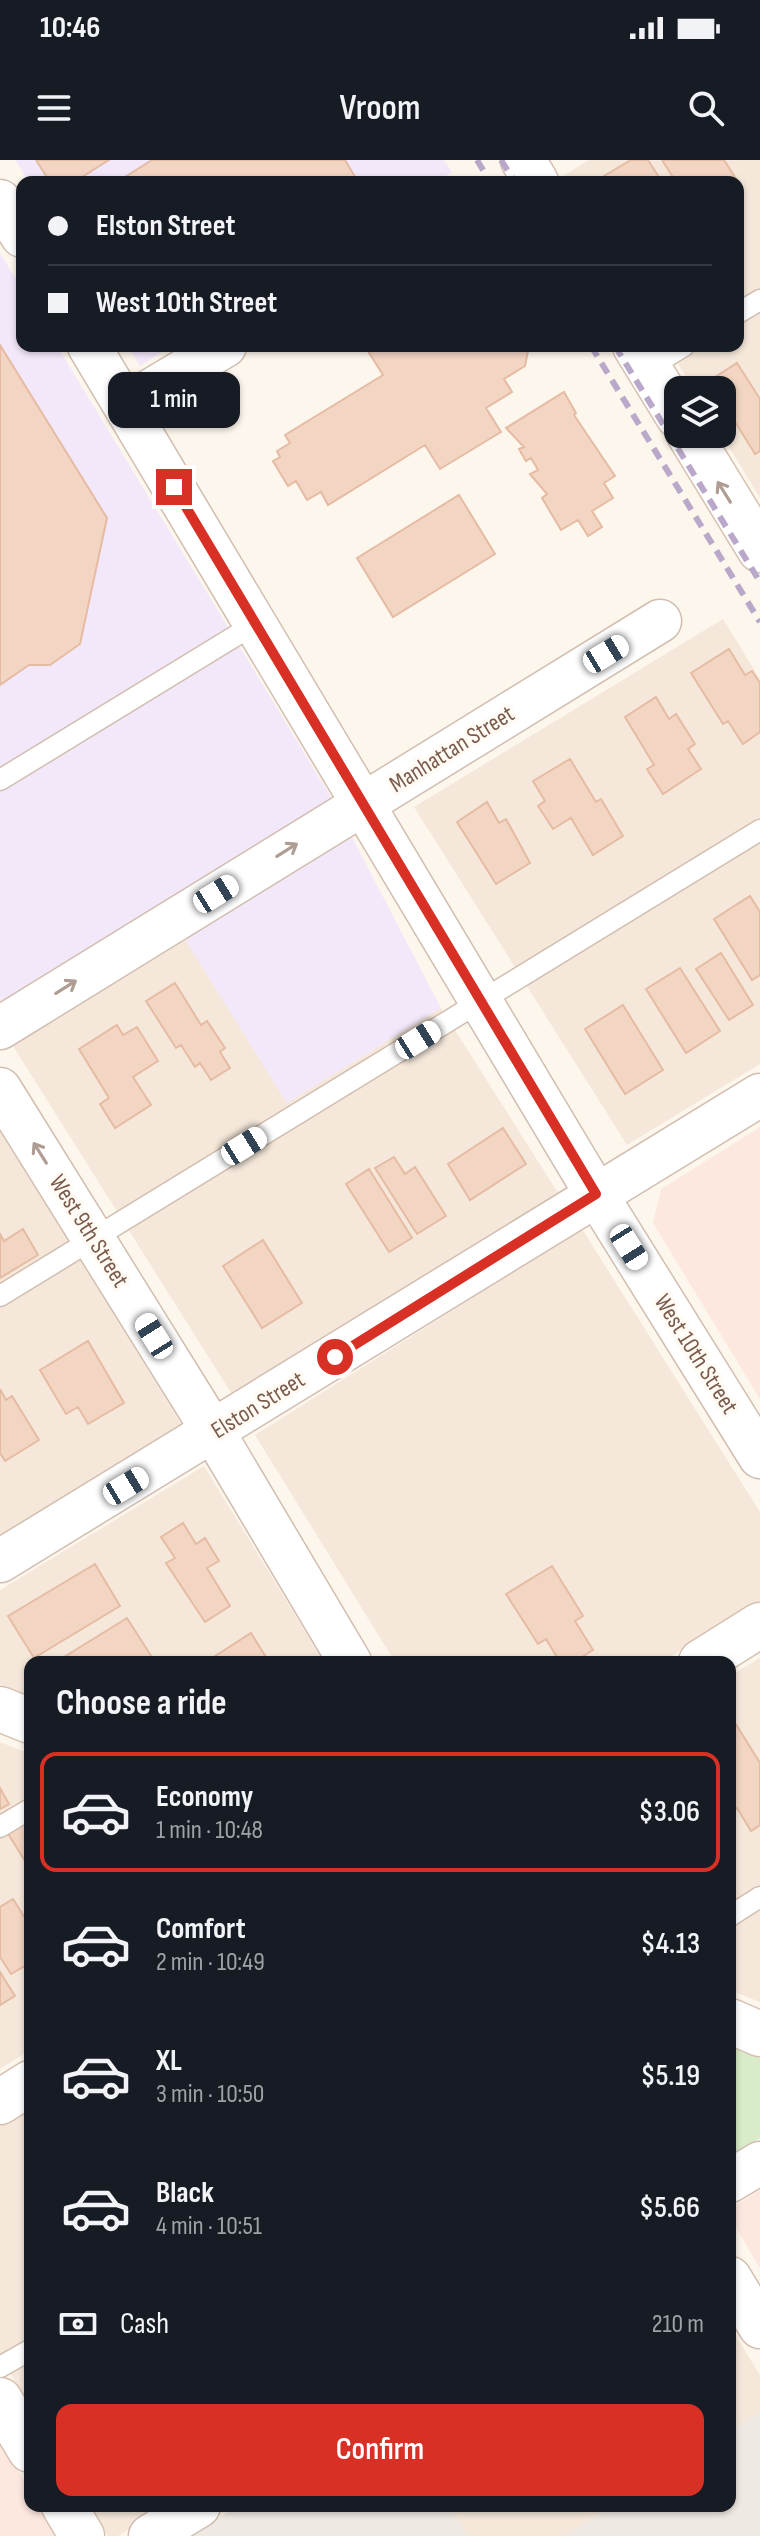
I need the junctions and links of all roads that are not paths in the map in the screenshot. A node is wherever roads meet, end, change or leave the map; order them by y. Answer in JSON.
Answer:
{"nodes":[{"id":1,"x":0,"y":201,"type":"edge"},
{"id":2,"x":16,"y":226,"type":"edge"},
{"id":3,"x":93,"y":352,"type":"edge"},
{"id":4,"x":215,"y":352,"type":"edge"},
{"id":5,"x":656,"y":353,"type":"edge"},
{"id":6,"x":664,"y":376,"type":"edge"},
{"id":7,"x":126,"y":405,"type":"junction"},
{"id":8,"x":698,"y":448,"type":"edge"},
{"id":9,"x":760,"y":550,"type":"edge"},
{"id":10,"x":660,"y":621,"type":"dead end"},
{"id":11,"x":255,"y":624,"type":"junction"},
{"id":12,"x":0,"y":780,"type":"edge"},
{"id":13,"x":361,"y":805,"type":"junction"},
{"id":14,"x":760,"y":830,"type":"edge"},
{"id":15,"x":480,"y":1001,"type":"junction"},
{"id":16,"x":0,"y":1028,"type":"edge"},
{"id":17,"x":0,"y":1089,"type":"edge"},
{"id":18,"x":760,"y":1095,"type":"edge"},
{"id":19,"x":596,"y":1194,"type":"junction"},
{"id":20,"x":93,"y":1239,"type":"junction"},
{"id":21,"x":0,"y":1296,"type":"edge"},
{"id":22,"x":214,"y":1433,"type":"junction"},
{"id":23,"x":760,"y":1457,"type":"edge"},
{"id":24,"x":0,"y":1561,"type":"edge"},
{"id":25,"x":760,"y":1625,"type":"edge"},
{"id":26,"x":346,"y":1656,"type":"edge"},
{"id":27,"x":711,"y":1656,"type":"edge"},
{"id":28,"x":0,"y":1709,"type":"edge"},
{"id":29,"x":24,"y":1719,"type":"edge"},
{"id":30,"x":24,"y":1813,"type":"edge"},
{"id":31,"x":0,"y":1827,"type":"edge"},
{"id":32,"x":760,"y":1897,"type":"edge"},
{"id":33,"x":736,"y":1912,"type":"edge"},
{"id":34,"x":736,"y":2024,"type":"edge"},
{"id":35,"x":760,"y":2034,"type":"edge"},
{"id":36,"x":24,"y":2087,"type":"edge"},
{"id":37,"x":0,"y":2102,"type":"edge"},
{"id":38,"x":760,"y":2163,"type":"edge"},
{"id":39,"x":736,"y":2177,"type":"edge"},
{"id":40,"x":736,"y":2288,"type":"edge"},
{"id":41,"x":760,"y":2327,"type":"edge"},
{"id":42,"x":24,"y":2353,"type":"edge"},
{"id":43,"x":0,"y":2367,"type":"edge"},
{"id":44,"x":0,"y":2400,"type":"edge"},
{"id":45,"x":24,"y":2440,"type":"edge"},
{"id":46,"x":68,"y":2512,"type":"edge"},
{"id":47,"x":189,"y":2512,"type":"edge"},
{"id":48,"x":82,"y":2536,"type":"edge"},
{"id":49,"x":150,"y":2536,"type":"edge"}],
"edges":[{"from":1,"to":2,"type":"street"},
{"from":3,"to":7,"type":"street","name":"West 10th Street"},
{"from":4,"to":7,"type":"street"},
{"from":5,"to":6,"type":"street"},
{"from":7,"to":11,"type":"street","name":"West 10th Street"},
{"from":9,"to":8,"type":"street","one_way":true},
{"from":10,"to":13,"type":"street","name":"Manhattan Street"},
{"from":11,"to":12,"type":"lane"},
{"from":11,"to":13,"type":"street","name":"West 10th Street"},
{"from":13,"to":15,"type":"street","name":"West 10th Street"},
{"from":16,"to":13,"type":"street","name":"Manhattan Street","one_way":true},
{"from":14,"to":15,"type":"lane"},
{"from":15,"to":19,"type":"street","name":"West 10th Street"},
{"from":15,"to":20,"type":"lane"},
{"from":20,"to":17,"type":"street","name":"West 9th Street","one_way":true},
{"from":18,"to":19,"type":"street","name":"Elston Street"},
{"from":19,"to":22,"type":"street","name":"Elston Street"},
{"from":19,"to":23,"type":"street","name":"West 10th Street"},
{"from":20,"to":21,"type":"lane"},
{"from":20,"to":22,"type":"street","name":"West 9th Street"},
{"from":22,"to":24,"type":"street","name":"Elston Street"},
{"from":22,"to":26,"type":"street","name":"West 9th Street"},
{"from":25,"to":27,"type":"street"},
{"from":28,"to":29,"type":"street"},
{"from":30,"to":31,"type":"lane"},
{"from":32,"to":33,"type":"lane"},
{"from":34,"to":35,"type":"street"},
{"from":36,"to":37,"type":"street"},
{"from":38,"to":39,"type":"street"},
{"from":40,"to":41,"type":"street"},
{"from":42,"to":43,"type":"lane"},
{"from":44,"to":45,"type":"street"},
{"from":46,"to":48,"type":"street"},
{"from":47,"to":49,"type":"street"}]}
